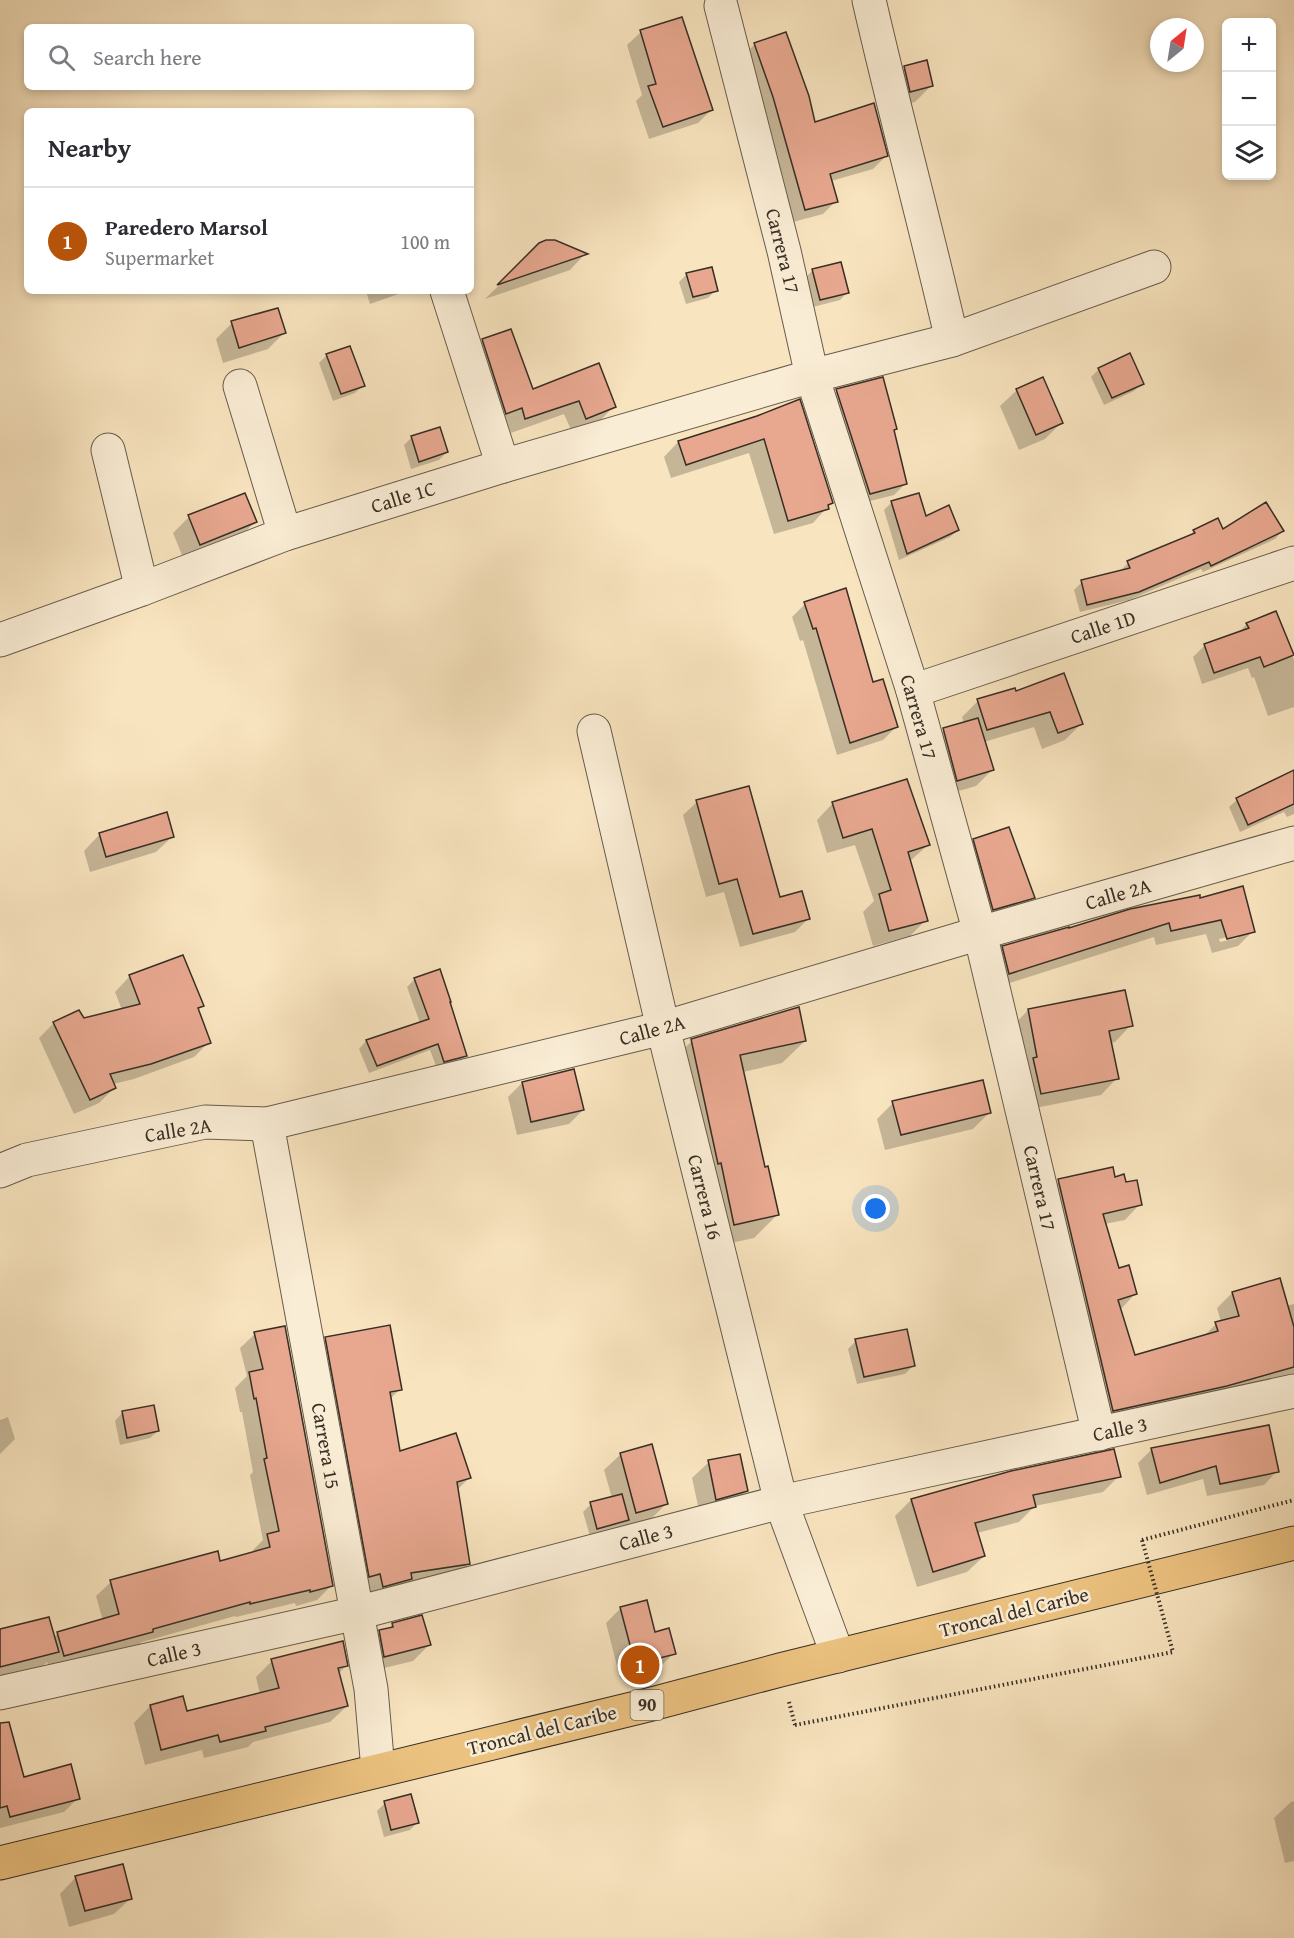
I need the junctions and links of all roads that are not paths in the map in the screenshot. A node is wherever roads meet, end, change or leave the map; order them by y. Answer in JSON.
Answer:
{"nodes":[{"id":1,"x":869,"y":0,"type":"edge"},
{"id":2,"x":721,"y":6,"type":"dead end"},
{"id":3,"x":1154,"y":267,"type":"dead end"},
{"id":4,"x":448,"y":294,"type":"edge"},
{"id":5,"x":952,"y":340,"type":"junction"},
{"id":6,"x":812,"y":376,"type":"junction"},
{"id":7,"x":240,"y":386,"type":"dead end"},
{"id":8,"x":108,"y":450,"type":"dead end"},
{"id":9,"x":503,"y":466,"type":"junction"},
{"id":10,"x":285,"y":534,"type":"junction"},
{"id":11,"x":1294,"y":563,"type":"edge"},
{"id":12,"x":142,"y":590,"type":"junction"},
{"id":13,"x":0,"y":640,"type":"edge"},
{"id":14,"x":913,"y":691,"type":"junction"},
{"id":15,"x":594,"y":731,"type":"dead end"},
{"id":16,"x":1294,"y":843,"type":"edge"},
{"id":17,"x":980,"y":933,"type":"junction"},
{"id":18,"x":663,"y":1028,"type":"junction"},
{"id":19,"x":267,"y":1124,"type":"junction"},
{"id":20,"x":0,"y":1171,"type":"edge"},
{"id":21,"x":1294,"y":1391,"type":"edge"},
{"id":22,"x":1099,"y":1434,"type":"junction"},
{"id":23,"x":781,"y":1502,"type":"junction"},
{"id":24,"x":1294,"y":1543,"type":"edge"},
{"id":25,"x":357,"y":1613,"type":"junction"},
{"id":26,"x":838,"y":1656,"type":"junction"},
{"id":27,"x":0,"y":1693,"type":"edge"},
{"id":28,"x":378,"y":1770,"type":"junction"},
{"id":29,"x":0,"y":1863,"type":"edge"}],
"edges":[{"from":1,"to":5,"type":"street"},
{"from":2,"to":6,"type":"street","name":"Carrera 17"},
{"from":3,"to":5,"type":"street","name":"Calle 1C"},
{"from":4,"to":9,"type":"street"},
{"from":5,"to":6,"type":"street","name":"Calle 1C"},
{"from":6,"to":9,"type":"street","name":"Calle 1C"},
{"from":6,"to":14,"type":"street","name":"Carrera 17"},
{"from":7,"to":10,"type":"street"},
{"from":8,"to":12,"type":"street"},
{"from":9,"to":10,"type":"street","name":"Calle 1C"},
{"from":10,"to":12,"type":"street","name":"Calle 1C"},
{"from":11,"to":14,"type":"street","name":"Calle 1D"},
{"from":12,"to":13,"type":"street","name":"Calle 1C"},
{"from":14,"to":17,"type":"street","name":"Carrera 17"},
{"from":15,"to":18,"type":"street","name":"Carrera 16"},
{"from":16,"to":17,"type":"street","name":"Calle 2A"},
{"from":17,"to":18,"type":"street","name":"Calle 2A"},
{"from":17,"to":22,"type":"street","name":"Carrera 17"},
{"from":18,"to":19,"type":"street","name":"Calle 2A"},
{"from":18,"to":23,"type":"street","name":"Carrera 16"},
{"from":19,"to":20,"type":"street","name":"Calle 2A"},
{"from":19,"to":25,"type":"street","name":"Carrera 15"},
{"from":21,"to":22,"type":"street","name":"Calle 3"},
{"from":22,"to":23,"type":"street","name":"Calle 3"},
{"from":23,"to":25,"type":"street","name":"Calle 3"},
{"from":23,"to":26,"type":"street","name":"Carrera 16"},
{"from":24,"to":26,"type":"highway","name":"Troncal del Caribe","number":"90"},
{"from":25,"to":27,"type":"street","name":"Calle 3"},
{"from":25,"to":28,"type":"street","name":"Carrera 15"},
{"from":26,"to":28,"type":"highway","name":"Troncal del Caribe","number":"90"},
{"from":28,"to":29,"type":"highway","name":"Troncal del Caribe","number":"90"}]}
